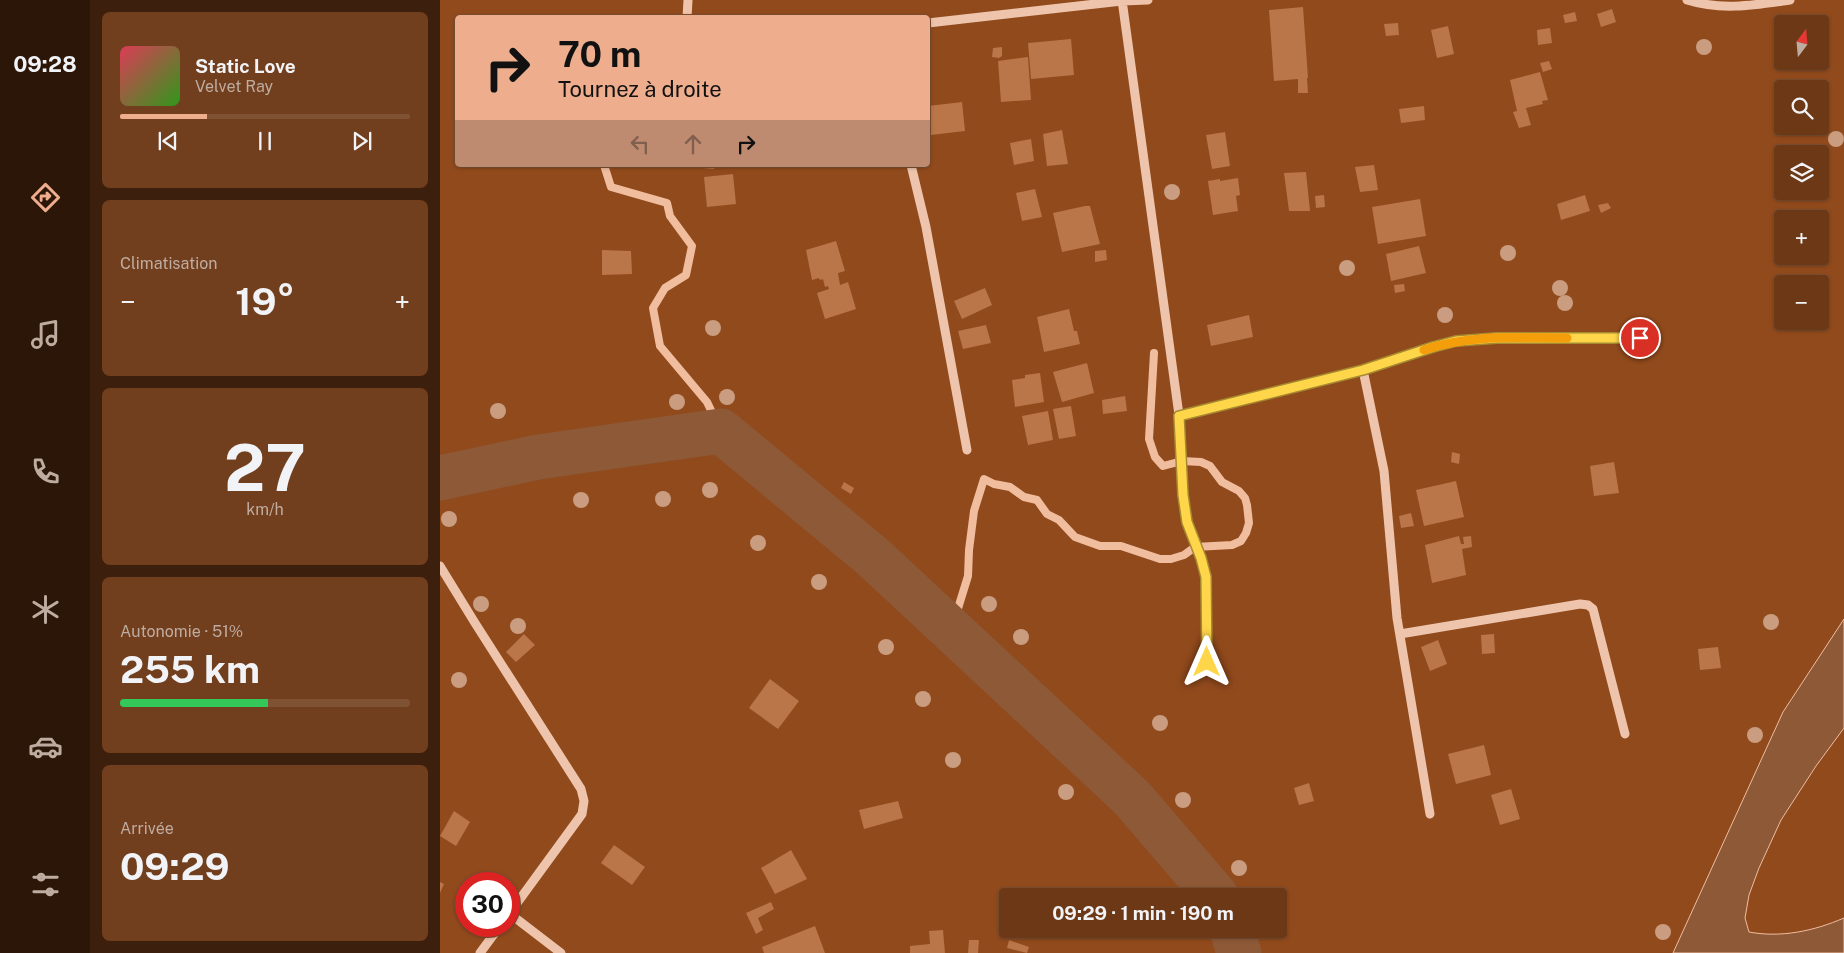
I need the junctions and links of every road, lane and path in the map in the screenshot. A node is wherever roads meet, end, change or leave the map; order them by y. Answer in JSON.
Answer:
{"nodes":[{"id":1,"x":688,"y":0,"type":"edge"},
{"id":2,"x":1122,"y":0,"type":"edge"},
{"id":3,"x":1148,"y":0,"type":"edge"},
{"id":4,"x":1687,"y":0,"type":"edge"},
{"id":5,"x":1790,"y":0,"type":"edge"},
{"id":6,"x":687,"y":15,"type":"edge"},
{"id":7,"x":930,"y":23,"type":"edge"},
{"id":8,"x":911,"y":167,"type":"edge"},
{"id":9,"x":1640,"y":338,"type":"dead end"},
{"id":10,"x":1363,"y":370,"type":"junction"},
{"id":11,"x":1179,"y":416,"type":"junction"},
{"id":12,"x":967,"y":450,"type":"dead end"},
{"id":13,"x":440,"y":566,"type":"edge"},
{"id":14,"x":1400,"y":634,"type":"junction"},
{"id":15,"x":1207,"y":662,"type":"dead end"},
{"id":16,"x":1625,"y":734,"type":"dead end"},
{"id":17,"x":1430,"y":814,"type":"dead end"},
{"id":18,"x":520,"y":898,"type":"edge"},
{"id":19,"x":520,"y":921,"type":"edge"},
{"id":20,"x":492,"y":937,"type":"edge"},
{"id":21,"x":480,"y":953,"type":"edge"},
{"id":22,"x":561,"y":953,"type":"edge"}],
"edges":[{"from":1,"to":6,"type":"street"},
{"from":2,"to":3,"type":"street"},
{"from":2,"to":7,"type":"street"},
{"from":2,"to":11,"type":"street"},
{"from":4,"to":5,"type":"street"},
{"from":8,"to":12,"type":"street"},
{"from":9,"to":10,"type":"street"},
{"from":10,"to":11,"type":"street"},
{"from":10,"to":14,"type":"street"},
{"from":11,"to":15,"type":"street"},
{"from":13,"to":18,"type":"street"},
{"from":14,"to":16,"type":"street"},
{"from":14,"to":17,"type":"street"},
{"from":19,"to":22,"type":"street"},
{"from":20,"to":21,"type":"street"}]}
